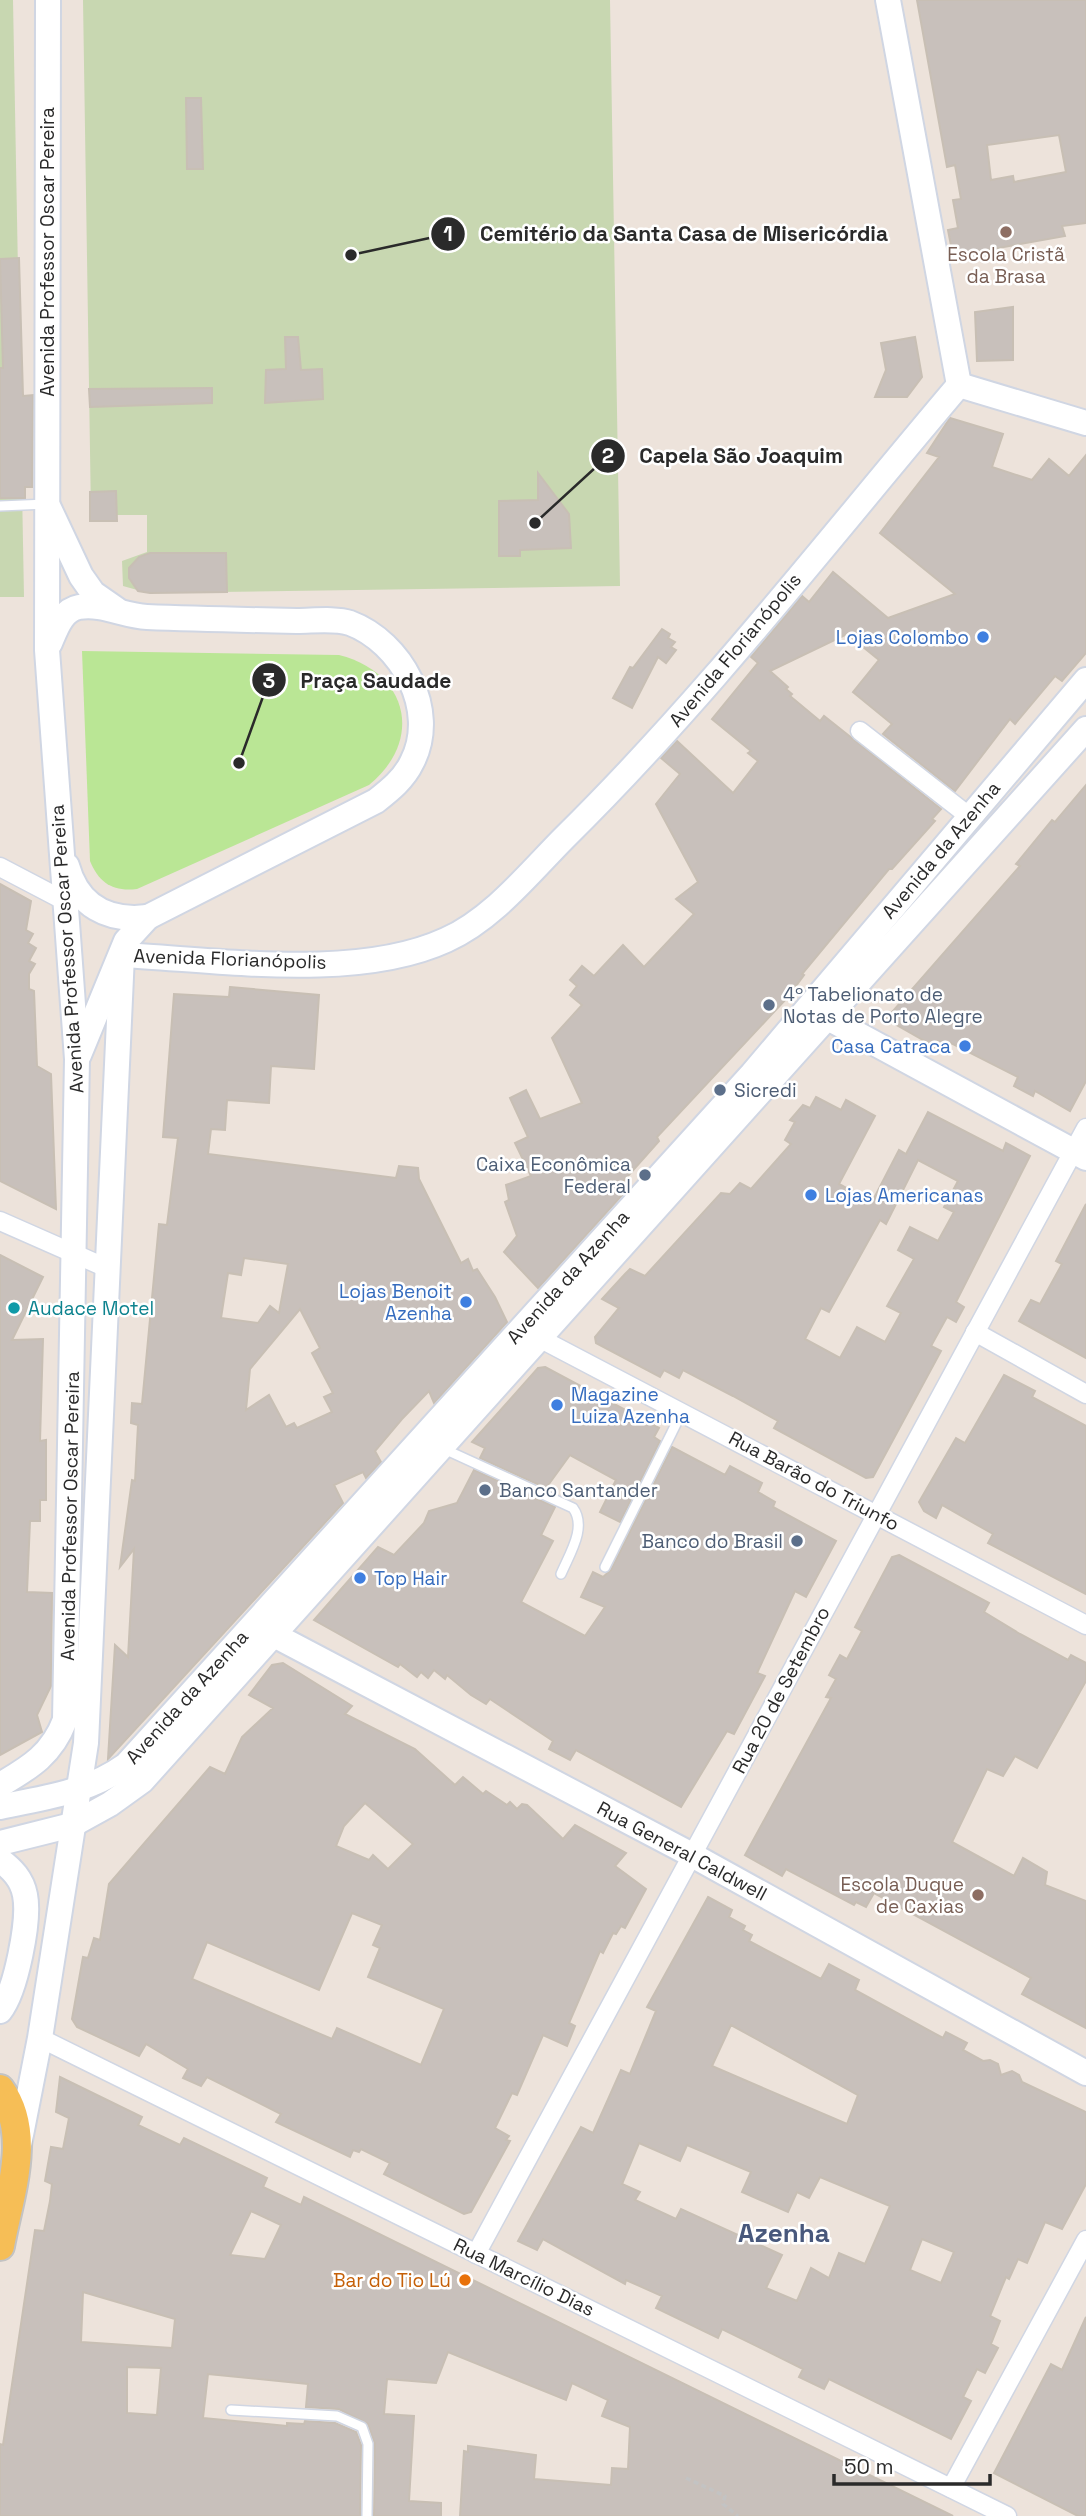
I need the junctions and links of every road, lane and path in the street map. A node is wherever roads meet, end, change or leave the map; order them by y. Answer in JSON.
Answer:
{"nodes":[{"id":1,"x":48,"y":0,"type":"edge"},
{"id":2,"x":888,"y":0,"type":"edge"},
{"id":3,"x":959,"y":385,"type":"junction"},
{"id":4,"x":1086,"y":423,"type":"edge"},
{"id":5,"x":47,"y":504,"type":"junction"},
{"id":6,"x":0,"y":506,"type":"edge"},
{"id":7,"x":118,"y":611,"type":"junction"},
{"id":8,"x":47,"y":650,"type":"junction"},
{"id":9,"x":1082,"y":690,"type":"edge"},
{"id":10,"x":1086,"y":729,"type":"edge"},
{"id":11,"x":860,"y":732,"type":"dead end"},
{"id":12,"x":970,"y":817,"type":"junction"},
{"id":13,"x":59,"y":838,"type":"junction"},
{"id":14,"x":0,"y":867,"type":"edge"},
{"id":15,"x":63,"y":900,"type":"junction"},
{"id":16,"x":148,"y":917,"type":"junction"},
{"id":17,"x":122,"y":955,"type":"junction"},
{"id":18,"x":818,"y":1012,"type":"junction"},
{"id":19,"x":77,"y":1059,"type":"junction"},
{"id":20,"x":1086,"y":1128,"type":"edge"},
{"id":21,"x":1080,"y":1154,"type":"edge"},
{"id":22,"x":0,"y":1221,"type":"edge"},
{"id":23,"x":75,"y":1254,"type":"junction"},
{"id":24,"x":110,"y":1269,"type":"junction"},
{"id":25,"x":975,"y":1332,"type":"junction"},
{"id":26,"x":541,"y":1339,"type":"junction"},
{"id":27,"x":1086,"y":1394,"type":"edge"},
{"id":28,"x":682,"y":1412,"type":"junction"},
{"id":29,"x":442,"y":1448,"type":"junction"},
{"id":30,"x":876,"y":1514,"type":"junction"},
{"id":31,"x":605,"y":1567,"type":"dead end"},
{"id":32,"x":561,"y":1574,"type":"dead end"},
{"id":33,"x":1086,"y":1625,"type":"edge"},
{"id":34,"x":274,"y":1635,"type":"junction"},
{"id":35,"x":0,"y":1785,"type":"edge"},
{"id":36,"x":78,"y":1791,"type":"junction"},
{"id":37,"x":0,"y":1807,"type":"edge"},
{"id":38,"x":72,"y":1825,"type":"junction"},
{"id":39,"x":0,"y":1843,"type":"edge"},
{"id":40,"x":692,"y":1855,"type":"junction"},
{"id":41,"x":0,"y":1860,"type":"edge"},
{"id":42,"x":0,"y":2011,"type":"edge"},
{"id":43,"x":40,"y":2038,"type":"junction"},
{"id":44,"x":1086,"y":2073,"type":"edge"},
{"id":45,"x":0,"y":2088,"type":"edge"},
{"id":46,"x":19,"y":2146,"type":"junction"},
{"id":47,"x":1086,"y":2240,"type":"edge"},
{"id":48,"x":0,"y":2246,"type":"edge"},
{"id":49,"x":476,"y":2254,"type":"junction"},
{"id":50,"x":231,"y":2410,"type":"dead end"},
{"id":51,"x":686,"y":2478,"type":"dead end"},
{"id":52,"x":951,"y":2488,"type":"junction"},
{"id":53,"x":367,"y":2516,"type":"edge"},
{"id":54,"x":738,"y":2516,"type":"edge"},
{"id":55,"x":1007,"y":2516,"type":"edge"}],
"edges":[{"from":1,"to":5,"type":"main road","name":"Avenida Professor Oscar Pereira"},
{"from":2,"to":3,"type":"main road"},
{"from":3,"to":4,"type":"main road"},
{"from":3,"to":17,"type":"main road","name":"Avenida Florianópolis"},
{"from":5,"to":6,"type":"lane"},
{"from":5,"to":7,"type":"main road","name":"Avenida Professor Oscar Pereira"},
{"from":5,"to":8,"type":"main road","name":"Avenida Professor Oscar Pereira"},
{"from":7,"to":8,"type":"main road"},
{"from":7,"to":16,"type":"main road"},
{"from":8,"to":13,"type":"main road","name":"Avenida Professor Oscar Pereira"},
{"from":9,"to":12,"type":"main road","name":"Avenida da Azenha"},
{"from":10,"to":18,"type":"main road","name":"Avenida da Azenha"},
{"from":11,"to":12,"type":"street"},
{"from":12,"to":18,"type":"main road","name":"Avenida da Azenha"},
{"from":13,"to":15,"type":"main road","name":"Avenida Professor Oscar Pereira"},
{"from":13,"to":16,"type":"main road"},
{"from":14,"to":15,"type":"street"},
{"from":15,"to":19,"type":"main road","name":"Avenida Professor Oscar Pereira"},
{"from":16,"to":17,"type":"main road"},
{"from":17,"to":19,"type":"main road"},
{"from":17,"to":24,"type":"main road","name":"Avenida Professor Oscar Pereira"},
{"from":18,"to":21,"type":"main road"},
{"from":18,"to":26,"type":"main road","name":"Avenida da Azenha"},
{"from":18,"to":36,"type":"main road","name":"Avenida da Azenha"},
{"from":19,"to":23,"type":"main road","name":"Avenida Professor Oscar Pereira"},
{"from":20,"to":21,"type":"street","name":"Rua 20 de Setembro"},
{"from":21,"to":25,"type":"street","name":"Rua 20 de Setembro"},
{"from":22,"to":23,"type":"street"},
{"from":23,"to":24,"type":"street"},
{"from":23,"to":35,"type":"main road","name":"Avenida Professor Oscar Pereira"},
{"from":24,"to":36,"type":"main road","name":"Avenida Professor Oscar Pereira"},
{"from":25,"to":27,"type":"street"},
{"from":25,"to":30,"type":"street","name":"Rua 20 de Setembro"},
{"from":26,"to":28,"type":"street","name":"Rua Barão do Triunfo"},
{"from":26,"to":29,"type":"main road","name":"Avenida da Azenha"},
{"from":28,"to":30,"type":"street","name":"Rua Barão do Triunfo"},
{"from":28,"to":31,"type":"lane"},
{"from":29,"to":32,"type":"lane"},
{"from":29,"to":34,"type":"main road","name":"Avenida da Azenha"},
{"from":30,"to":33,"type":"street","name":"Rua Barão do Triunfo"},
{"from":30,"to":40,"type":"street","name":"Rua 20 de Setembro"},
{"from":34,"to":38,"type":"main road","name":"Avenida da Azenha"},
{"from":34,"to":40,"type":"main road","name":"Rua General Caldwell"},
{"from":36,"to":37,"type":"main road","name":"Avenida da Azenha"},
{"from":36,"to":38,"type":"main road"},
{"from":38,"to":39,"type":"main road","name":"Avenida da Azenha"},
{"from":38,"to":43,"type":"main road"},
{"from":40,"to":44,"type":"main road","name":"Rua General Caldwell"},
{"from":40,"to":49,"type":"street","name":"Rua 20 de Setembro"},
{"from":41,"to":42,"type":"main road"},
{"from":43,"to":46,"type":"main road"},
{"from":43,"to":49,"type":"street","name":"Rua Marcílio Dias"},
{"from":45,"to":46,"type":"main road"},
{"from":46,"to":48,"type":"main road"},
{"from":47,"to":52,"type":"street"},
{"from":49,"to":52,"type":"street","name":"Rua Marcílio Dias"},
{"from":50,"to":53,"type":"lane"},
{"from":51,"to":54,"type":"path"},
{"from":52,"to":55,"type":"street","name":"Rua Marcílio Dias"}]}
